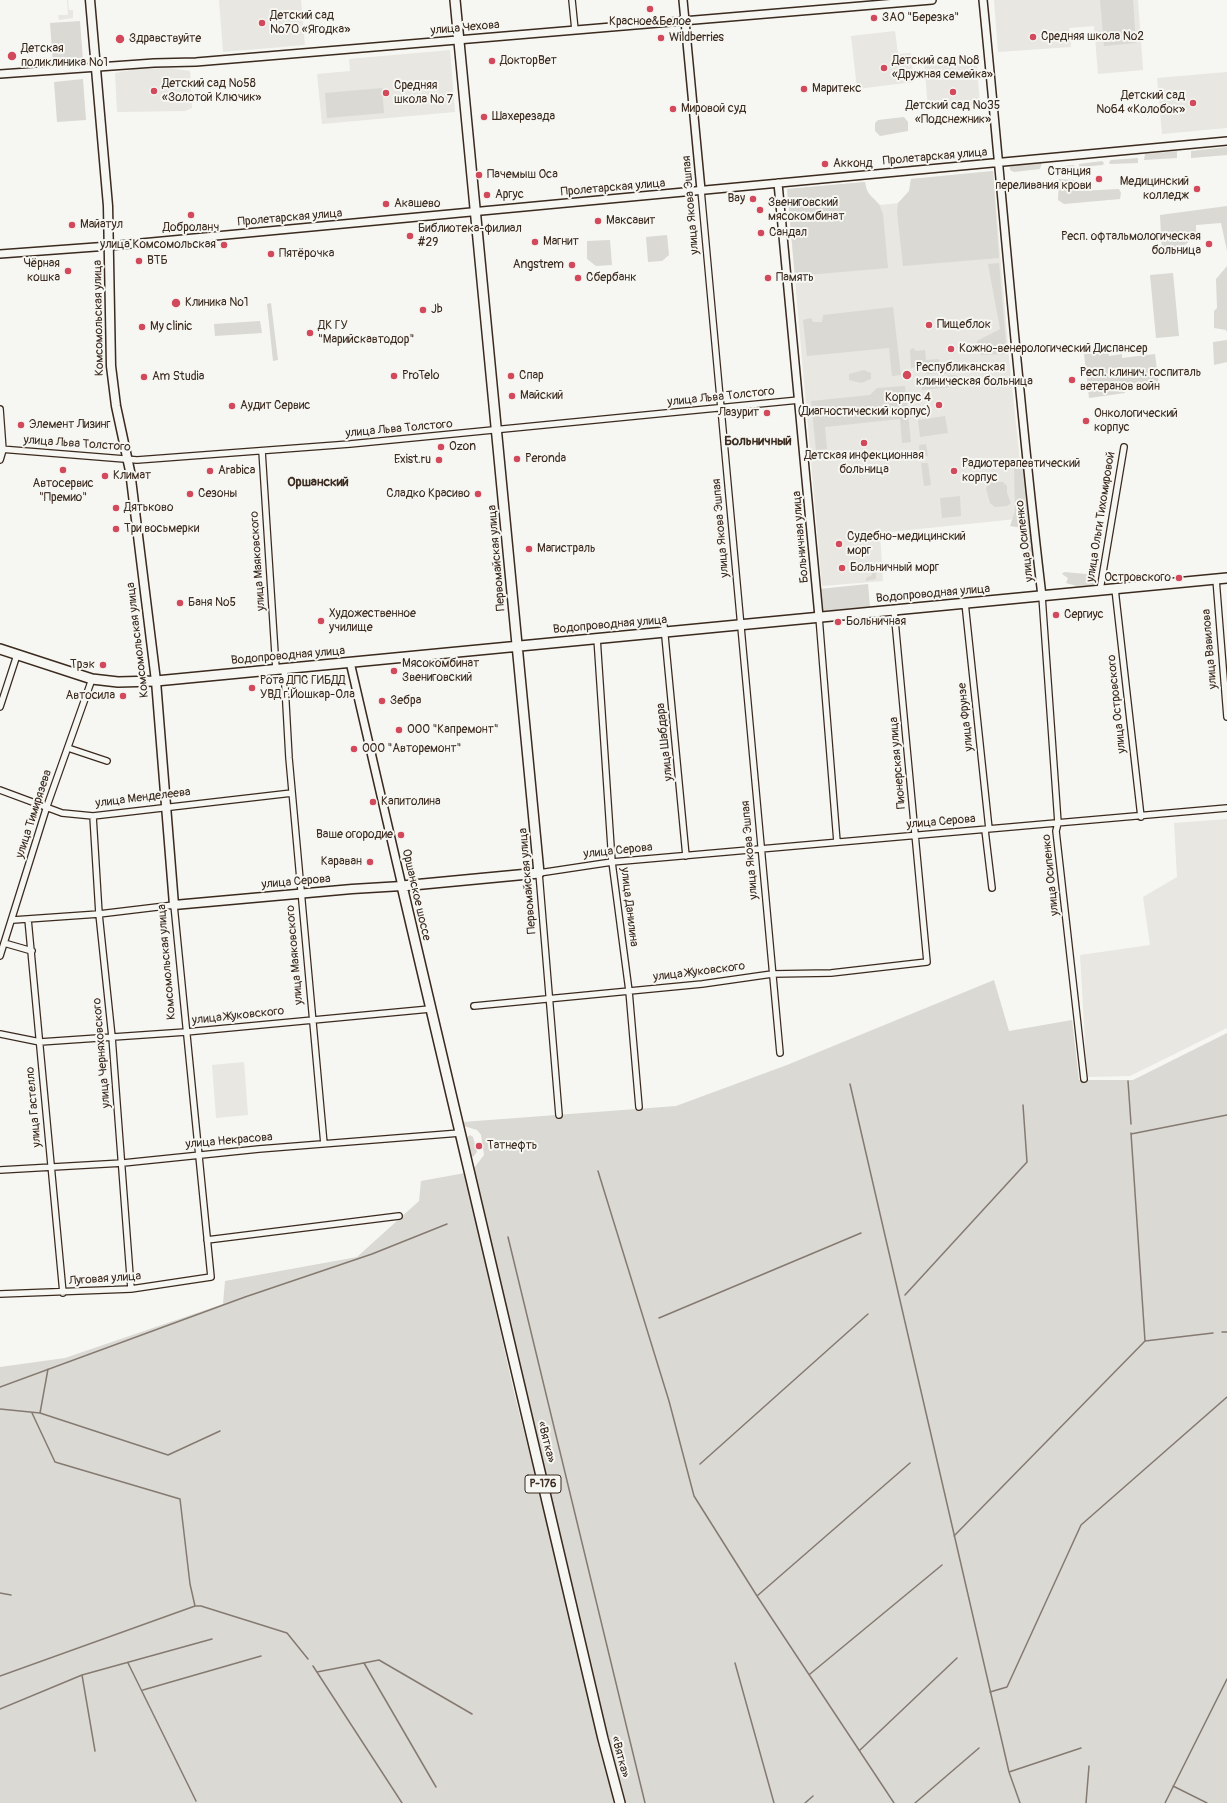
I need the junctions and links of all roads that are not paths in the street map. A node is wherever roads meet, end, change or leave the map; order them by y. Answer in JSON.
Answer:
{"nodes":[{"id":1,"x":90,"y":0,"type":"edge"},
{"id":2,"x":455,"y":0,"type":"edge"},
{"id":3,"x":572,"y":0,"type":"edge"},
{"id":4,"x":683,"y":0,"type":"edge"},
{"id":5,"x":932,"y":0,"type":"edge"},
{"id":6,"x":983,"y":0,"type":"edge"},
{"id":7,"x":685,"y":21,"type":"junction"},
{"id":8,"x":575,"y":30,"type":"junction"},
{"id":9,"x":459,"y":40,"type":"junction"},
{"id":10,"x":96,"y":67,"type":"junction"},
{"id":11,"x":0,"y":74,"type":"edge"},
{"id":12,"x":1227,"y":141,"type":"edge"},
{"id":13,"x":1000,"y":162,"type":"junction"},
{"id":14,"x":778,"y":183,"type":"junction"},
{"id":15,"x":701,"y":190,"type":"junction"},
{"id":16,"x":475,"y":212,"type":"junction"},
{"id":17,"x":109,"y":246,"type":"junction"},
{"id":18,"x":0,"y":254,"type":"edge"},
{"id":19,"x":799,"y":400,"type":"junction"},
{"id":20,"x":721,"y":408,"type":"junction"},
{"id":21,"x":0,"y":409,"type":"edge"},
{"id":22,"x":496,"y":431,"type":"junction"},
{"id":23,"x":1124,"y":447,"type":"dead end"},
{"id":24,"x":2,"y":449,"type":"edge"},
{"id":25,"x":262,"y":451,"type":"junction"},
{"id":26,"x":128,"y":459,"type":"junction"},
{"id":27,"x":0,"y":460,"type":"edge"},
{"id":28,"x":1227,"y":578,"type":"edge"},
{"id":29,"x":1216,"y":579,"type":"junction"},
{"id":30,"x":1115,"y":589,"type":"junction"},
{"id":31,"x":1100,"y":590,"type":"junction"},
{"id":32,"x":1042,"y":596,"type":"junction"},
{"id":33,"x":965,"y":603,"type":"junction"},
{"id":34,"x":894,"y":610,"type":"junction"},
{"id":35,"x":819,"y":617,"type":"junction"},
{"id":36,"x":740,"y":624,"type":"junction"},
{"id":37,"x":664,"y":629,"type":"junction"},
{"id":38,"x":597,"y":638,"type":"junction"},
{"id":39,"x":518,"y":646,"type":"junction"},
{"id":40,"x":0,"y":649,"type":"edge"},
{"id":41,"x":17,"y":655,"type":"junction"},
{"id":42,"x":350,"y":662,"type":"junction"},
{"id":43,"x":280,"y":669,"type":"junction"},
{"id":44,"x":92,"y":678,"type":"junction"},
{"id":45,"x":156,"y":680,"type":"junction"},
{"id":46,"x":0,"y":707,"type":"edge"},
{"id":47,"x":1227,"y":717,"type":"edge"},
{"id":48,"x":68,"y":748,"type":"junction"},
{"id":49,"x":107,"y":761,"type":"dead end"},
{"id":50,"x":0,"y":790,"type":"edge"},
{"id":51,"x":292,"y":793,"type":"junction"},
{"id":52,"x":47,"y":806,"type":"junction"},
{"id":53,"x":165,"y":806,"type":"junction"},
{"id":54,"x":1227,"y":808,"type":"edge"},
{"id":55,"x":94,"y":816,"type":"junction"},
{"id":56,"x":1141,"y":817,"type":"junction"},
{"id":57,"x":1058,"y":823,"type":"junction"},
{"id":58,"x":987,"y":830,"type":"junction"},
{"id":59,"x":916,"y":836,"type":"junction"},
{"id":60,"x":837,"y":842,"type":"junction"},
{"id":61,"x":761,"y":849,"type":"junction"},
{"id":62,"x":686,"y":856,"type":"junction"},
{"id":63,"x":612,"y":862,"type":"junction"},
{"id":64,"x":539,"y":873,"type":"junction"},
{"id":65,"x":402,"y":886,"type":"junction"},
{"id":66,"x":992,"y":888,"type":"dead end"},
{"id":67,"x":301,"y":894,"type":"junction"},
{"id":68,"x":174,"y":905,"type":"junction"},
{"id":69,"x":99,"y":914,"type":"junction"},
{"id":70,"x":28,"y":919,"type":"junction"},
{"id":71,"x":13,"y":920,"type":"junction"},
{"id":72,"x":3,"y":939,"type":"edge"},
{"id":73,"x":32,"y":951,"type":"junction"},
{"id":74,"x":0,"y":956,"type":"edge"},
{"id":75,"x":927,"y":962,"type":"joint"},
{"id":76,"x":772,"y":974,"type":"junction"},
{"id":77,"x":629,"y":991,"type":"junction"},
{"id":78,"x":551,"y":998,"type":"junction"},
{"id":79,"x":474,"y":1006,"type":"dead end"},
{"id":80,"x":430,"y":1009,"type":"junction"},
{"id":81,"x":312,"y":1019,"type":"junction"},
{"id":82,"x":186,"y":1032,"type":"junction"},
{"id":83,"x":0,"y":1034,"type":"edge"},
{"id":84,"x":112,"y":1037,"type":"junction"},
{"id":85,"x":40,"y":1042,"type":"junction"},
{"id":86,"x":780,"y":1053,"type":"dead end"},
{"id":87,"x":1084,"y":1079,"type":"dead end"},
{"id":88,"x":639,"y":1107,"type":"dead end"},
{"id":89,"x":559,"y":1115,"type":"dead end"},
{"id":90,"x":460,"y":1133,"type":"junction"},
{"id":91,"x":324,"y":1144,"type":"junction"},
{"id":92,"x":198,"y":1155,"type":"junction"},
{"id":93,"x":123,"y":1163,"type":"junction"},
{"id":94,"x":50,"y":1167,"type":"junction"},
{"id":95,"x":0,"y":1170,"type":"edge"},
{"id":96,"x":399,"y":1216,"type":"dead end"},
{"id":97,"x":207,"y":1240,"type":"junction"},
{"id":98,"x":211,"y":1278,"type":"joint"},
{"id":99,"x":131,"y":1289,"type":"junction"},
{"id":100,"x":63,"y":1293,"type":"junction"},
{"id":101,"x":0,"y":1294,"type":"edge"},
{"id":102,"x":620,"y":1803,"type":"edge"}],
"edges":[{"from":1,"to":10,"type":"main road","name":"Комсомольская улица"},
{"from":2,"to":9,"type":"main road","name":"Первомайская улица"},
{"from":3,"to":8,"type":"street"},
{"from":4,"to":7,"type":"street","name":"улица Якова Эшпая"},
{"from":5,"to":7,"type":"street","name":"улица Чехова"},
{"from":6,"to":13,"type":"street","name":"улица Осипенко"},
{"from":7,"to":8,"type":"street","name":"улица Чехова"},
{"from":7,"to":15,"type":"street","name":"улица Якова Эшпая"},
{"from":8,"to":9,"type":"street","name":"улица Чехова"},
{"from":9,"to":10,"type":"street","name":"улица Чехова"},
{"from":9,"to":16,"type":"main road","name":"Первомайская улица"},
{"from":10,"to":11,"type":"street","name":"улица Чехова"},
{"from":10,"to":17,"type":"main road","name":"Комсомольская улица"},
{"from":12,"to":13,"type":"street","name":"Пролетарская улица"},
{"from":13,"to":14,"type":"street","name":"Пролетарская улица"},
{"from":13,"to":32,"type":"street","name":"улица Осипенко"},
{"from":14,"to":15,"type":"street","name":"Пролетарская улица"},
{"from":14,"to":19,"type":"street","name":"Больничная улица"},
{"from":15,"to":16,"type":"street","name":"Пролетарская улица"},
{"from":15,"to":20,"type":"street","name":"улица Якова Эшпая"},
{"from":16,"to":17,"type":"street","name":"Пролетарская улица"},
{"from":16,"to":22,"type":"main road","name":"Первомайская улица"},
{"from":17,"to":18,"type":"street","name":"Пролетарская улица"},
{"from":17,"to":26,"type":"main road","name":"Комсомольская улица"},
{"from":19,"to":20,"type":"street","name":"улица Льва Толстого"},
{"from":19,"to":35,"type":"street","name":"Больничная улица"},
{"from":20,"to":22,"type":"street","name":"улица Льва Толстого"},
{"from":20,"to":36,"type":"street","name":"улица Якова Эшпая"},
{"from":21,"to":24,"type":"street"},
{"from":22,"to":25,"type":"street","name":"улица Льва Толстого"},
{"from":22,"to":39,"type":"main road","name":"Первомайская улица"},
{"from":23,"to":31,"type":"street","name":"улица Ольги Тихомировой"},
{"from":24,"to":26,"type":"street","name":"улица Льва Толстого"},
{"from":24,"to":27,"type":"street"},
{"from":25,"to":26,"type":"street","name":"улица Льва Толстого"},
{"from":25,"to":43,"type":"street","name":"улица Маяковского"},
{"from":26,"to":45,"type":"main road","name":"Комсомольская улица"},
{"from":28,"to":29,"type":"main road","name":"Водопроводная улица"},
{"from":29,"to":30,"type":"main road","name":"Водопроводная улица"},
{"from":29,"to":47,"type":"street","name":"улица Вавилова"},
{"from":30,"to":31,"type":"main road","name":"Водопроводная улица"},
{"from":30,"to":56,"type":"street","name":"улица Островского"},
{"from":31,"to":32,"type":"main road","name":"Водопроводная улица"},
{"from":32,"to":33,"type":"main road","name":"Водопроводная улица"},
{"from":32,"to":57,"type":"street","name":"улица Осипенко"},
{"from":33,"to":34,"type":"main road","name":"Водопроводная улица"},
{"from":33,"to":58,"type":"street","name":"улица Фрунзе"},
{"from":34,"to":35,"type":"main road","name":"Водопроводная улица"},
{"from":34,"to":59,"type":"street","name":"Пионерская улица"},
{"from":35,"to":36,"type":"main road","name":"Водопроводная улица"},
{"from":35,"to":60,"type":"street","name":"Больничная улица"},
{"from":36,"to":37,"type":"main road","name":"Водопроводная улица"},
{"from":36,"to":61,"type":"street","name":"улица Якова Эшпая"},
{"from":37,"to":38,"type":"main road","name":"Водопроводная улица"},
{"from":37,"to":62,"type":"street","name":"улица Шабдара"},
{"from":38,"to":39,"type":"main road","name":"Водопроводная улица"},
{"from":38,"to":63,"type":"street","name":"улица Данилина"},
{"from":39,"to":42,"type":"main road","name":"Водопроводная улица"},
{"from":39,"to":64,"type":"main road","name":"Первомайская улица"},
{"from":40,"to":41,"type":"main road","name":"Водопроводная улица"},
{"from":41,"to":44,"type":"main road","name":"Водопроводная улица"},
{"from":41,"to":46,"type":"street"},
{"from":42,"to":43,"type":"main road","name":"Водопроводная улица"},
{"from":42,"to":65,"type":"street","name":"Оршанское шоссе"},
{"from":43,"to":45,"type":"main road","name":"Водопроводная улица"},
{"from":43,"to":51,"type":"street","name":"улица Маяковского"},
{"from":44,"to":45,"type":"main road","name":"Водопроводная улица"},
{"from":44,"to":48,"type":"street","name":"улица Тимирязева"},
{"from":45,"to":53,"type":"main road","name":"Комсомольская улица"},
{"from":48,"to":49,"type":"street"},
{"from":48,"to":52,"type":"street","name":"улица Тимирязева"},
{"from":50,"to":52,"type":"street","name":"улица Менделеева"},
{"from":51,"to":53,"type":"street","name":"улица Менделеева"},
{"from":51,"to":67,"type":"street","name":"улица Маяковского"},
{"from":52,"to":55,"type":"street","name":"улица Менделеева"},
{"from":52,"to":71,"type":"street","name":"улица Тимирязева"},
{"from":53,"to":55,"type":"street","name":"улица Менделеева"},
{"from":53,"to":68,"type":"main road","name":"Комсомольская улица"},
{"from":54,"to":56,"type":"street","name":"улица Серова"},
{"from":55,"to":69,"type":"street","name":"улица Черняховского"},
{"from":56,"to":57,"type":"street","name":"улица Серова"},
{"from":57,"to":58,"type":"street","name":"улица Серова"},
{"from":57,"to":87,"type":"street","name":"улица Осипенко"},
{"from":58,"to":59,"type":"street","name":"улица Серова"},
{"from":58,"to":66,"type":"street","name":"улица Фрунзе"},
{"from":59,"to":60,"type":"street","name":"улица Серова"},
{"from":59,"to":75,"type":"street","name":"Пионерская улица"},
{"from":60,"to":61,"type":"street","name":"улица Серова"},
{"from":61,"to":62,"type":"street","name":"улица Серова"},
{"from":61,"to":76,"type":"street","name":"улица Якова Эшпая"},
{"from":62,"to":63,"type":"street","name":"улица Серова"},
{"from":63,"to":64,"type":"street","name":"улица Серова"},
{"from":63,"to":77,"type":"street","name":"улица Данилина"},
{"from":64,"to":65,"type":"main road","name":"улица Серова"},
{"from":64,"to":78,"type":"street","name":"Первомайская улица"},
{"from":65,"to":67,"type":"main road","name":"улица Серова"},
{"from":65,"to":80,"type":"main road","name":"Оршанское шоссе"},
{"from":67,"to":68,"type":"main road","name":"улица Серова"},
{"from":67,"to":81,"type":"street","name":"улица Маяковского"},
{"from":68,"to":69,"type":"street","name":"улица Серова"},
{"from":68,"to":82,"type":"street","name":"Комсомольская улица"},
{"from":69,"to":70,"type":"street","name":"улица Серова"},
{"from":69,"to":84,"type":"street","name":"улица Черняховского"},
{"from":70,"to":71,"type":"street","name":"улица Серова"},
{"from":70,"to":73,"type":"street","name":"улица Гастелло"},
{"from":71,"to":72,"type":"street","name":"улица Тимирязева"},
{"from":72,"to":73,"type":"street"},
{"from":72,"to":74,"type":"street","name":"улица Тимирязева"},
{"from":73,"to":85,"type":"street","name":"улица Гастелло"},
{"from":75,"to":76,"type":"street","name":"улица Жуковского"},
{"from":76,"to":77,"type":"street","name":"улица Жуковского"},
{"from":76,"to":86,"type":"street","name":"улица Якова Эшпая"},
{"from":77,"to":78,"type":"street","name":"улица Жуковского"},
{"from":77,"to":88,"type":"street","name":"улица Данилина"},
{"from":78,"to":79,"type":"street","name":"улица Жуковского"},
{"from":78,"to":89,"type":"street","name":"Первомайская улица"},
{"from":80,"to":81,"type":"street","name":"улица Жуковского"},
{"from":80,"to":90,"type":"main road","name":"Оршанское шоссе"},
{"from":81,"to":82,"type":"street","name":"улица Жуковского"},
{"from":81,"to":91,"type":"street","name":"улица Маяковского"},
{"from":82,"to":84,"type":"street","name":"улица Жуковского"},
{"from":82,"to":92,"type":"street","name":"Комсомольская улица"},
{"from":83,"to":85,"type":"street","name":"улица Жуковского"},
{"from":84,"to":85,"type":"street","name":"улица Жуковского"},
{"from":84,"to":93,"type":"street","name":"улица Черняховского"},
{"from":85,"to":94,"type":"street","name":"улица Гастелло"},
{"from":90,"to":91,"type":"street","name":"улица Некрасова"},
{"from":90,"to":102,"type":"main road","name":"«Вятка»","number":"Р-176"},
{"from":91,"to":92,"type":"street","name":"улица Некрасова"},
{"from":92,"to":93,"type":"street","name":"улица Некрасова"},
{"from":92,"to":97,"type":"street","name":"Комсомольская улица"},
{"from":93,"to":94,"type":"street","name":"улица Некрасова"},
{"from":93,"to":99,"type":"street","name":"улица Черняховского"},
{"from":94,"to":95,"type":"street","name":"улица Некрасова"},
{"from":94,"to":100,"type":"street","name":"улица Гастелло"},
{"from":96,"to":97,"type":"street"},
{"from":97,"to":98,"type":"street","name":"Комсомольская улица"},
{"from":98,"to":99,"type":"street","name":"Луговая улица"},
{"from":99,"to":100,"type":"street","name":"Луговая улица"},
{"from":100,"to":101,"type":"street","name":"Луговая улица"}]}
